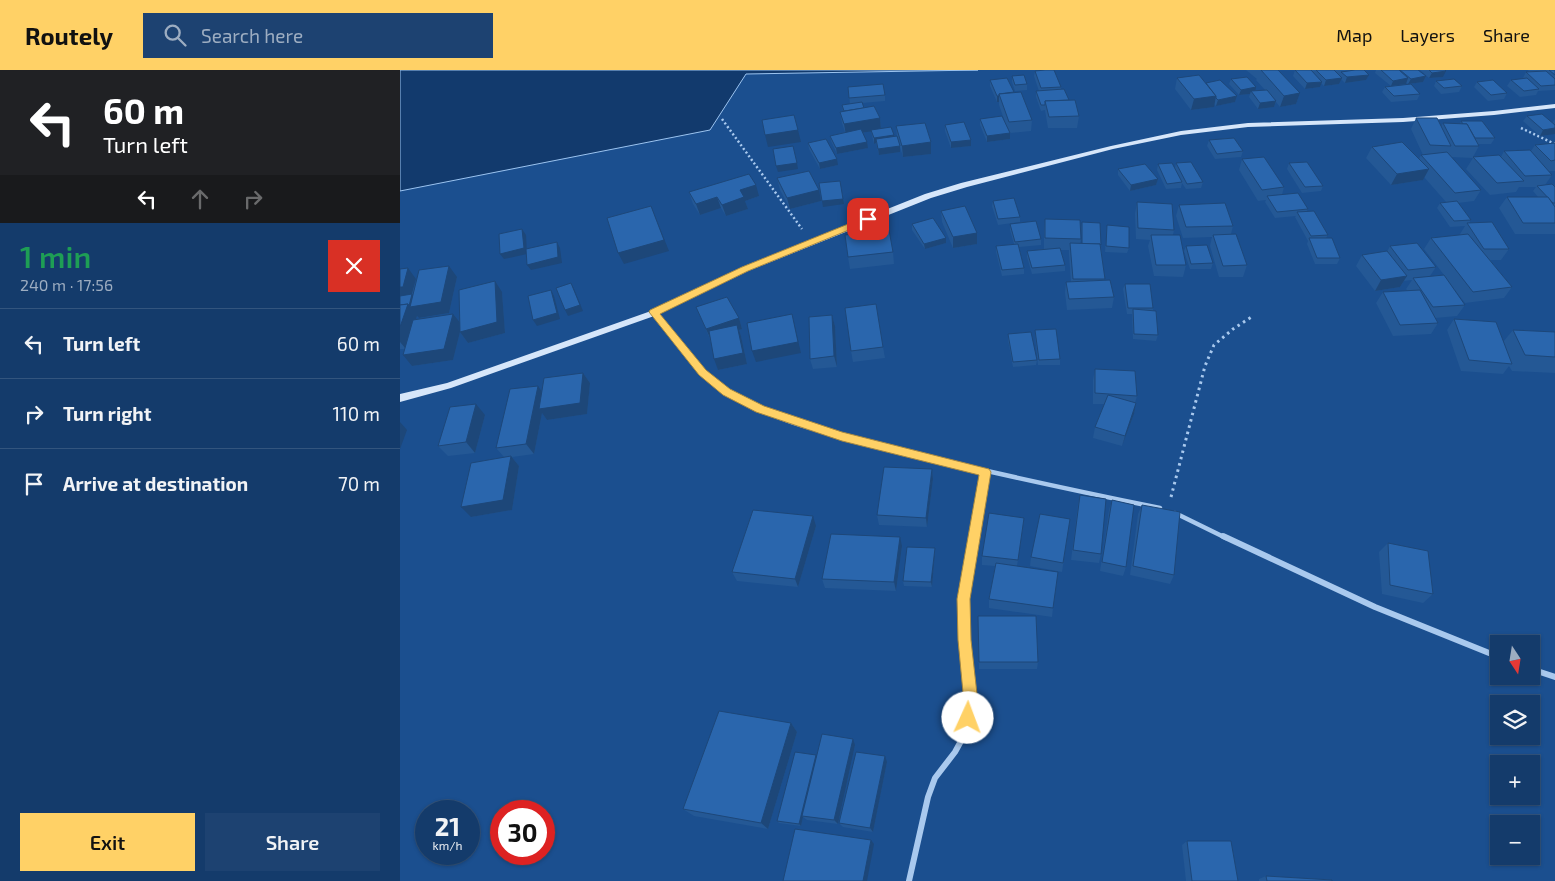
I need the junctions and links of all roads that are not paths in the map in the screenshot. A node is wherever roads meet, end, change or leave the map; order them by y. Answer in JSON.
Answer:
{"nodes":[{"id":1,"x":1555,"y":106,"type":"edge"},
{"id":2,"x":654,"y":312,"type":"junction"},
{"id":3,"x":400,"y":398,"type":"edge"},
{"id":4,"x":985,"y":472,"type":"junction"},
{"id":5,"x":1490,"y":654,"type":"edge"},
{"id":6,"x":1540,"y":671,"type":"edge"},
{"id":7,"x":1555,"y":677,"type":"edge"},
{"id":8,"x":909,"y":881,"type":"edge"}],
"edges":[{"from":1,"to":2,"type":"main road"},
{"from":2,"to":3,"type":"main road"},
{"from":2,"to":4,"type":"street"},
{"from":4,"to":5,"type":"street"},
{"from":4,"to":8,"type":"street"},
{"from":6,"to":7,"type":"street"}]}
